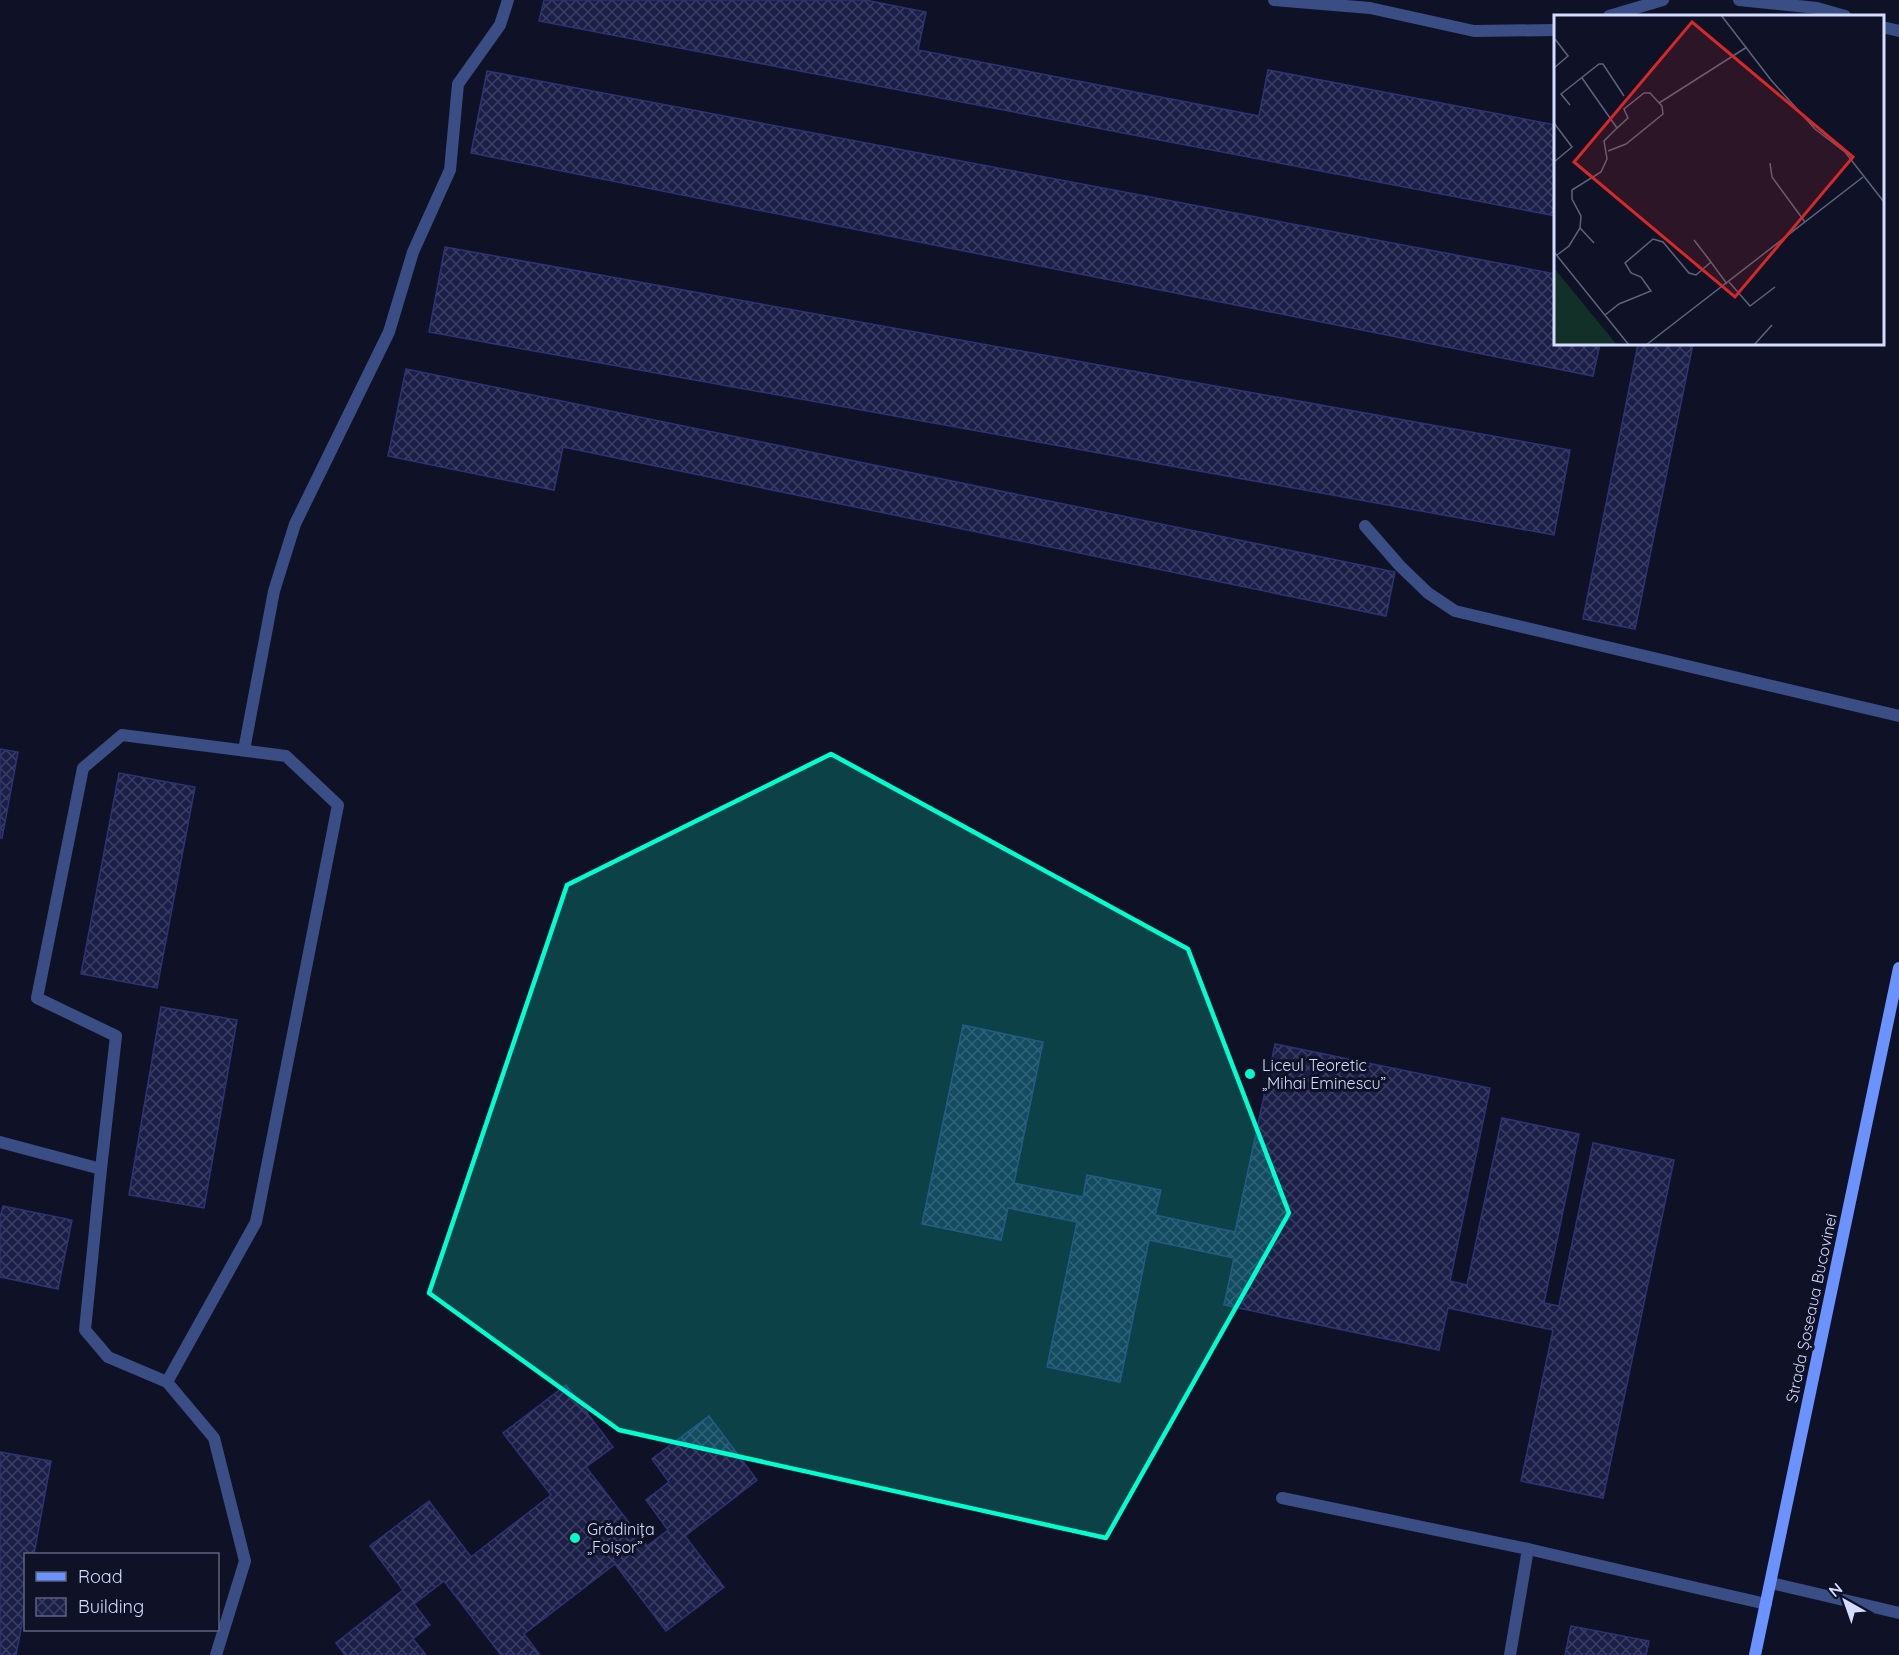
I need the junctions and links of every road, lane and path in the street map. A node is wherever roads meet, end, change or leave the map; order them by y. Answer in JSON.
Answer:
{"nodes":[{"id":1,"x":508,"y":0,"type":"edge"},
{"id":2,"x":1274,"y":0,"type":"edge"},
{"id":3,"x":1663,"y":0,"type":"edge"},
{"id":4,"x":1739,"y":0,"type":"edge"},
{"id":5,"x":1612,"y":15,"type":"edge"},
{"id":6,"x":1842,"y":15,"type":"edge"},
{"id":7,"x":1884,"y":28,"type":"edge"},
{"id":8,"x":1554,"y":30,"type":"edge"},
{"id":9,"x":1899,"y":32,"type":"edge"},
{"id":10,"x":1365,"y":526,"type":"dead end"},
{"id":11,"x":1899,"y":716,"type":"edge"},
{"id":12,"x":244,"y":750,"type":"junction"},
{"id":13,"x":1899,"y":968,"type":"edge"},
{"id":14,"x":0,"y":1142,"type":"edge"},
{"id":15,"x":101,"y":1169,"type":"junction"},
{"id":16,"x":167,"y":1382,"type":"junction"},
{"id":17,"x":1282,"y":1498,"type":"dead end"},
{"id":18,"x":1528,"y":1549,"type":"junction"},
{"id":19,"x":1771,"y":1583,"type":"junction"},
{"id":20,"x":1766,"y":1604,"type":"junction"},
{"id":21,"x":1899,"y":1612,"type":"edge"},
{"id":22,"x":216,"y":1655,"type":"edge"},
{"id":23,"x":1510,"y":1655,"type":"edge"},
{"id":24,"x":1755,"y":1655,"type":"edge"}],
"edges":[{"from":1,"to":12,"type":"street"},
{"from":2,"to":8,"type":"street"},
{"from":3,"to":5,"type":"street"},
{"from":4,"to":6,"type":"street"},
{"from":7,"to":9,"type":"street"},
{"from":10,"to":11,"type":"street"},
{"from":12,"to":15,"type":"street"},
{"from":12,"to":16,"type":"street"},
{"from":13,"to":19,"type":"main road","name":"Strada Șoseaua Bucovinei"},
{"from":14,"to":15,"type":"street"},
{"from":15,"to":16,"type":"street"},
{"from":16,"to":22,"type":"street"},
{"from":17,"to":18,"type":"street"},
{"from":18,"to":20,"type":"street"},
{"from":18,"to":23,"type":"street"},
{"from":19,"to":20,"type":"main road","name":"Strada Șoseaua Bucovinei"},
{"from":19,"to":21,"type":"street"},
{"from":20,"to":24,"type":"main road","name":"Strada Șoseaua Bucovinei"}]}
